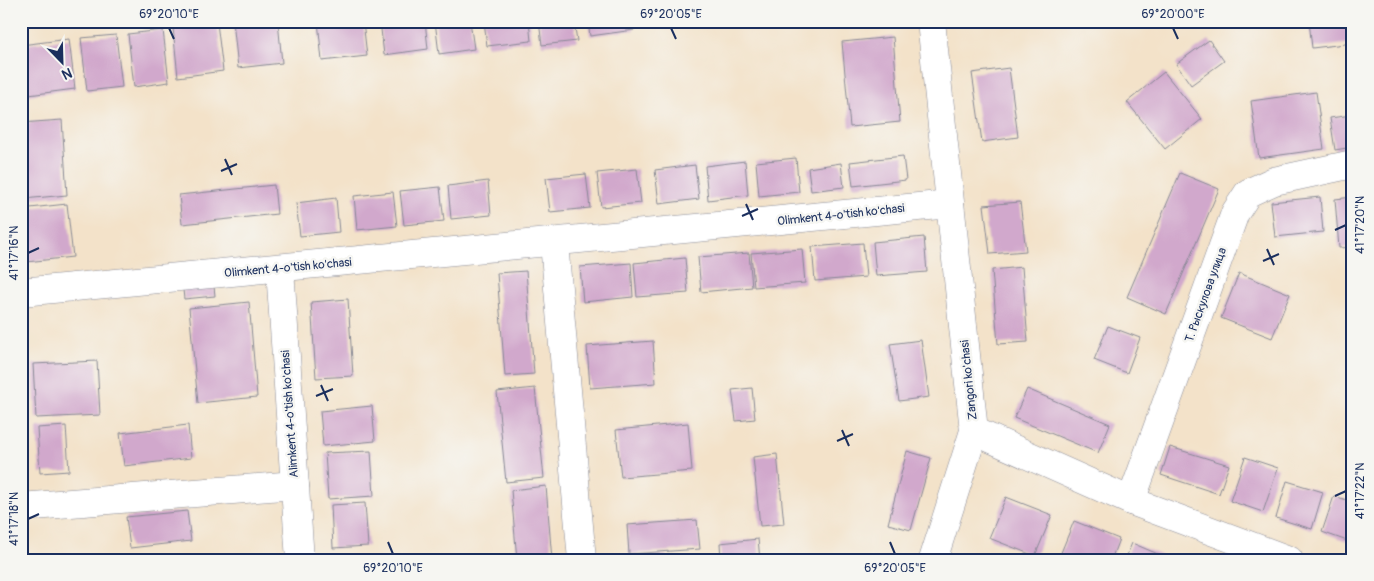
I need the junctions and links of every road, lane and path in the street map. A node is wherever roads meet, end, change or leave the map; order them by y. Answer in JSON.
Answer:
{"nodes":[{"id":1,"x":931,"y":21,"type":"edge"},
{"id":2,"x":1353,"y":164,"type":"edge"},
{"id":3,"x":950,"y":204,"type":"junction"},
{"id":4,"x":554,"y":242,"type":"junction"},
{"id":5,"x":280,"y":269,"type":"junction"},
{"id":6,"x":21,"y":292,"type":"edge"},
{"id":7,"x":974,"y":431,"type":"junction"},
{"id":8,"x":295,"y":485,"type":"junction"},
{"id":9,"x":1131,"y":501,"type":"junction"},
{"id":10,"x":21,"y":507,"type":"edge"},
{"id":11,"x":300,"y":560,"type":"edge"},
{"id":12,"x":582,"y":560,"type":"edge"},
{"id":13,"x":933,"y":560,"type":"edge"},
{"id":14,"x":1289,"y":560,"type":"edge"}],
"edges":[{"from":1,"to":3,"type":"street","name":"Zangori ko'chasi"},
{"from":2,"to":9,"type":"street","name":"Т. Рыскулова улица"},
{"from":3,"to":4,"type":"street","name":"Olimkent 4-o'tish ko'chasi"},
{"from":3,"to":7,"type":"street","name":"Zangori ko'chasi"},
{"from":4,"to":5,"type":"street","name":"Olimkent 4-o'tish ko'chasi"},
{"from":4,"to":12,"type":"street"},
{"from":5,"to":6,"type":"street","name":"Olimkent 4-o'tish ko'chasi"},
{"from":5,"to":8,"type":"street","name":"Alimkent 4-o'tish ko'chasi"},
{"from":7,"to":9,"type":"street","name":"Zangori ko'chasi"},
{"from":7,"to":13,"type":"street"},
{"from":8,"to":10,"type":"street"},
{"from":8,"to":11,"type":"street","name":"Alimkent 4-o'tish ko'chasi"},
{"from":9,"to":14,"type":"street","name":"Zangori ko'chasi"}]}
